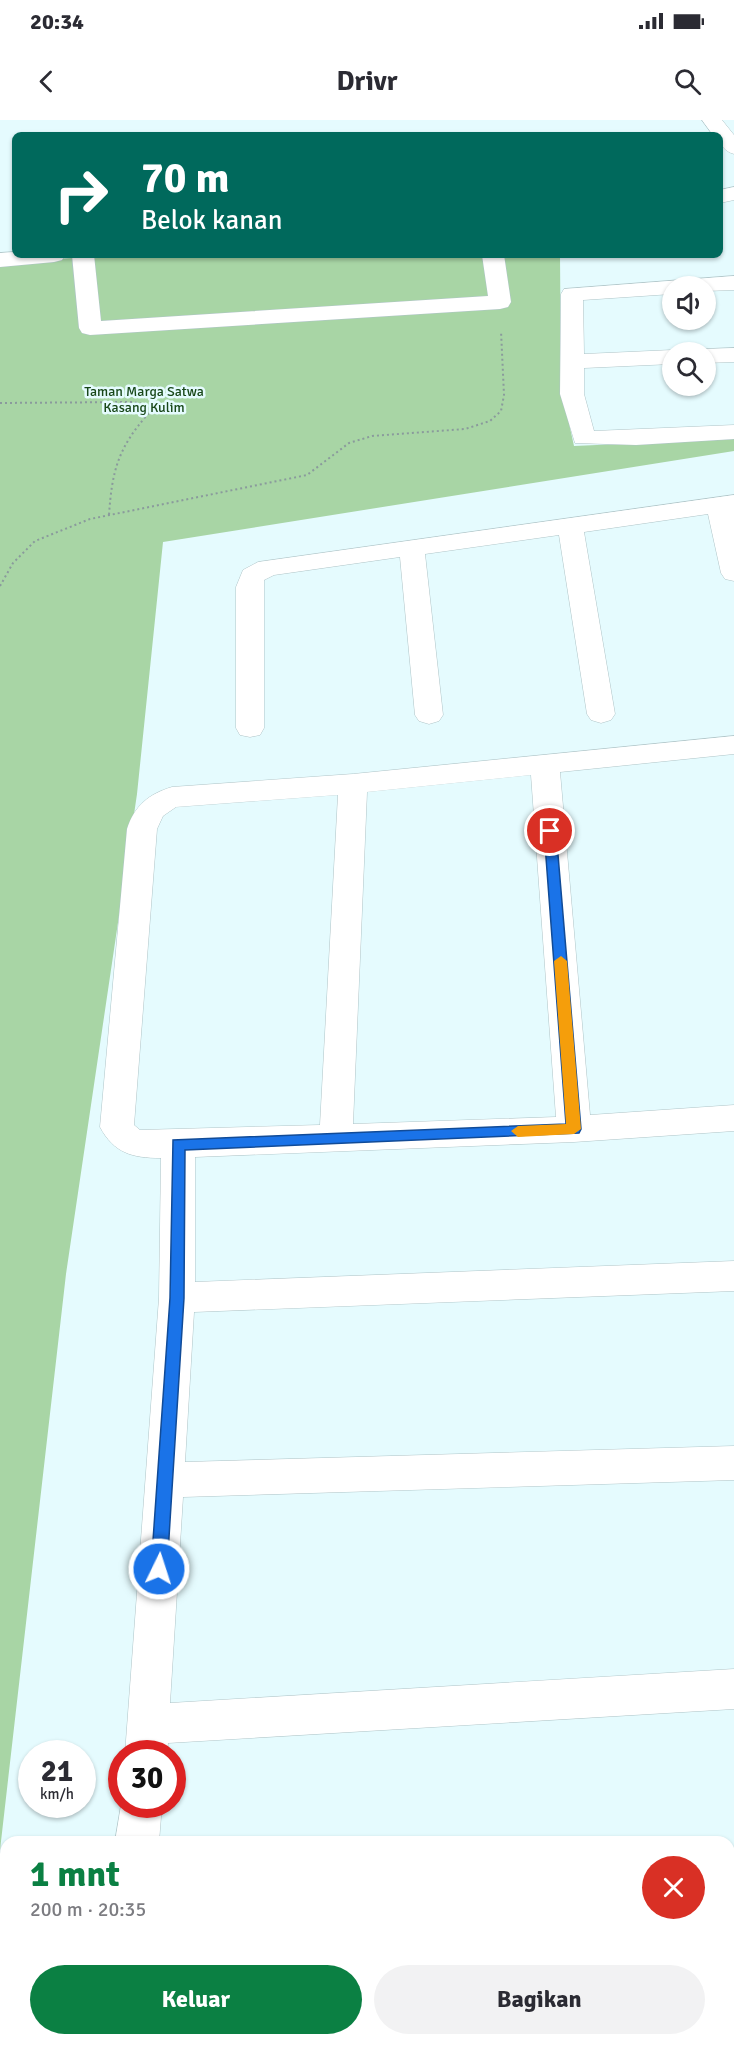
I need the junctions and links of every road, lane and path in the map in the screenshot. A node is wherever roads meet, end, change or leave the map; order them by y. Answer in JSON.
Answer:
{"nodes":[{"id":1,"x":712,"y":120,"type":"edge"},
{"id":2,"x":721,"y":132,"type":"edge"},
{"id":3,"x":723,"y":134,"type":"edge"},
{"id":4,"x":734,"y":148,"type":"edge"},
{"id":5,"x":22,"y":258,"type":"edge"},
{"id":6,"x":83,"y":258,"type":"edge"},
{"id":7,"x":493,"y":258,"type":"edge"},
{"id":8,"x":0,"y":260,"type":"edge"},
{"id":9,"x":734,"y":283,"type":"edge"},
{"id":10,"x":716,"y":284,"type":"edge"},
{"id":11,"x":662,"y":288,"type":"edge"},
{"id":12,"x":500,"y":302,"type":"junction"},
{"id":13,"x":734,"y":355,"type":"edge"},
{"id":14,"x":716,"y":356,"type":"edge"},
{"id":15,"x":662,"y":358,"type":"edge"},
{"id":16,"x":573,"y":362,"type":"junction"},
{"id":17,"x":0,"y":403,"type":"edge"},
{"id":18,"x":734,"y":432,"type":"edge"},
{"id":19,"x":726,"y":504,"type":"edge"},
{"id":20,"x":109,"y":515,"type":"junction"},
{"id":21,"x":570,"y":526,"type":"junction"},
{"id":22,"x":412,"y":549,"type":"junction"},
{"id":23,"x":734,"y":573,"type":"edge"},
{"id":24,"x":0,"y":586,"type":"edge"},
{"id":25,"x":601,"y":714,"type":"dead end"},
{"id":26,"x":429,"y":715,"type":"dead end"},
{"id":27,"x":250,"y":729,"type":"dead end"},
{"id":28,"x":734,"y":745,"type":"edge"},
{"id":29,"x":545,"y":765,"type":"junction"},
{"id":30,"x":353,"y":784,"type":"junction"},
{"id":31,"x":734,"y":1118,"type":"edge"},
{"id":32,"x":574,"y":1129,"type":"junction"},
{"id":33,"x":336,"y":1138,"type":"junction"},
{"id":34,"x":178,"y":1144,"type":"junction"},
{"id":35,"x":734,"y":1276,"type":"edge"},
{"id":36,"x":177,"y":1298,"type":"junction"},
{"id":37,"x":734,"y":1463,"type":"edge"},
{"id":38,"x":165,"y":1480,"type":"junction"},
{"id":39,"x":734,"y":1689,"type":"edge"},
{"id":40,"x":148,"y":1739,"type":"edge"},
{"id":41,"x":140,"y":1818,"type":"edge"},
{"id":42,"x":138,"y":1836,"type":"edge"}],
"edges":[{"from":1,"to":2,"type":"street"},
{"from":3,"to":4,"type":"street"},
{"from":5,"to":8,"type":"street"},
{"from":6,"to":12,"type":"street"},
{"from":7,"to":12,"type":"street"},
{"from":9,"to":10,"type":"street"},
{"from":11,"to":16,"type":"street"},
{"from":12,"to":20,"type":"path"},
{"from":13,"to":14,"type":"street"},
{"from":15,"to":16,"type":"street"},
{"from":16,"to":18,"type":"street"},
{"from":17,"to":20,"type":"path"},
{"from":19,"to":21,"type":"street"},
{"from":19,"to":23,"type":"street"},
{"from":20,"to":24,"type":"path"},
{"from":21,"to":22,"type":"street"},
{"from":21,"to":25,"type":"street"},
{"from":22,"to":26,"type":"street"},
{"from":22,"to":27,"type":"street"},
{"from":28,"to":29,"type":"street"},
{"from":29,"to":30,"type":"street"},
{"from":29,"to":32,"type":"street"},
{"from":30,"to":33,"type":"street"},
{"from":30,"to":34,"type":"street"},
{"from":31,"to":32,"type":"street"},
{"from":32,"to":33,"type":"street"},
{"from":33,"to":34,"type":"street"},
{"from":34,"to":36,"type":"street"},
{"from":35,"to":36,"type":"street"},
{"from":36,"to":38,"type":"street"},
{"from":37,"to":38,"type":"street"},
{"from":38,"to":40,"type":"street"},
{"from":39,"to":40,"type":"street"},
{"from":41,"to":42,"type":"street"}]}
